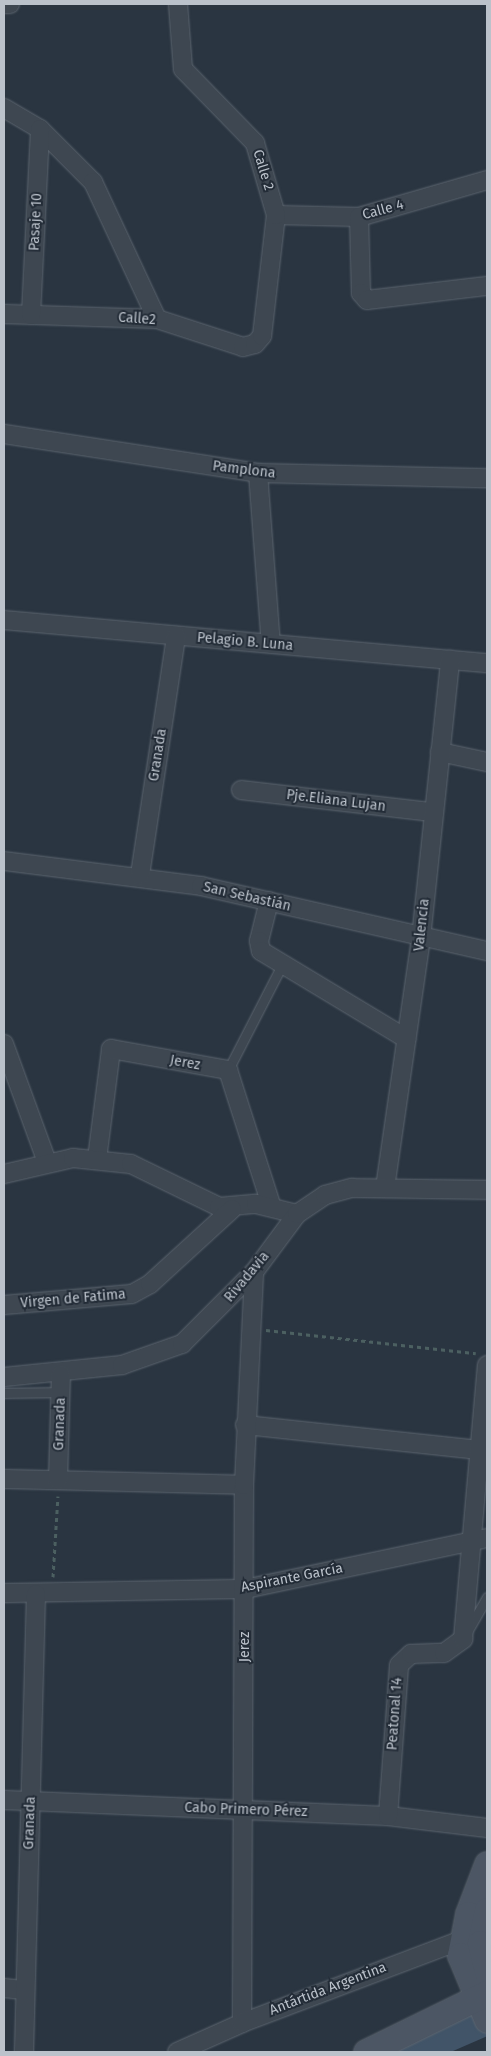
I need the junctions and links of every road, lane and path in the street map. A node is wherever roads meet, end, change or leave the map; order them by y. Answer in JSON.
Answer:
{"nodes":[{"id":1,"x":4,"y":4,"type":"edge"},
{"id":2,"x":10,"y":4,"type":"edge"},
{"id":3,"x":178,"y":4,"type":"edge"},
{"id":4,"x":4,"y":108,"type":"edge"},
{"id":5,"x":40,"y":130,"type":"junction"},
{"id":6,"x":487,"y":180,"type":"edge"},
{"id":7,"x":276,"y":215,"type":"junction"},
{"id":8,"x":359,"y":217,"type":"junction"},
{"id":9,"x":487,"y":286,"type":"edge"},
{"id":10,"x":4,"y":314,"type":"edge"},
{"id":11,"x":31,"y":315,"type":"junction"},
{"id":12,"x":157,"y":319,"type":"junction"},
{"id":13,"x":262,"y":336,"type":"joint"},
{"id":14,"x":4,"y":434,"type":"edge"},
{"id":15,"x":258,"y":473,"type":"junction"},
{"id":16,"x":487,"y":478,"type":"edge"},
{"id":17,"x":4,"y":620,"type":"edge"},
{"id":18,"x":176,"y":636,"type":"junction"},
{"id":19,"x":272,"y":644,"type":"junction"},
{"id":20,"x":450,"y":660,"type":"junction"},
{"id":21,"x":487,"y":663,"type":"edge"},
{"id":22,"x":440,"y":752,"type":"junction"},
{"id":23,"x":487,"y":762,"type":"edge"},
{"id":24,"x":241,"y":790,"type":"dead end"},
{"id":25,"x":432,"y":812,"type":"junction"},
{"id":26,"x":4,"y":861,"type":"edge"},
{"id":27,"x":140,"y":875,"type":"junction"},
{"id":28,"x":269,"y":901,"type":"junction"},
{"id":29,"x":422,"y":938,"type":"junction"},
{"id":30,"x":487,"y":950,"type":"edge"},
{"id":31,"x":282,"y":965,"type":"junction"},
{"id":32,"x":407,"y":1039,"type":"junction"},
{"id":33,"x":4,"y":1044,"type":"edge"},
{"id":34,"x":228,"y":1070,"type":"junction"},
{"id":35,"x":97,"y":1160,"type":"junction"},
{"id":36,"x":47,"y":1162,"type":"junction"},
{"id":37,"x":4,"y":1174,"type":"edge"},
{"id":38,"x":385,"y":1188,"type":"junction"},
{"id":39,"x":487,"y":1190,"type":"edge"},
{"id":40,"x":271,"y":1205,"type":"junction"},
{"id":41,"x":232,"y":1209,"type":"junction"},
{"id":42,"x":297,"y":1214,"type":"junction"},
{"id":43,"x":254,"y":1272,"type":"junction"},
{"id":44,"x":4,"y":1305,"type":"edge"},
{"id":45,"x":250,"y":1329,"type":"junction"},
{"id":46,"x":487,"y":1354,"type":"edge"},
{"id":47,"x":61,"y":1374,"type":"junction"},
{"id":48,"x":487,"y":1376,"type":"edge"},
{"id":49,"x":4,"y":1377,"type":"edge"},
{"id":50,"x":61,"y":1392,"type":"junction"},
{"id":51,"x":4,"y":1393,"type":"edge"},
{"id":52,"x":245,"y":1425,"type":"junction"},
{"id":53,"x":480,"y":1450,"type":"junction"},
{"id":54,"x":4,"y":1479,"type":"edge"},
{"id":55,"x":58,"y":1480,"type":"junction"},
{"id":56,"x":244,"y":1485,"type":"junction"},
{"id":57,"x":480,"y":1539,"type":"edge"},
{"id":58,"x":245,"y":1589,"type":"junction"},
{"id":59,"x":4,"y":1593,"type":"edge"},
{"id":60,"x":44,"y":1594,"type":"junction"},
{"id":61,"x":487,"y":1597,"type":"edge"},
{"id":62,"x":463,"y":1639,"type":"junction"},
{"id":63,"x":4,"y":1800,"type":"edge"},
{"id":64,"x":30,"y":1802,"type":"junction"},
{"id":65,"x":246,"y":1810,"type":"junction"},
{"id":66,"x":388,"y":1816,"type":"junction"},
{"id":67,"x":487,"y":1828,"type":"edge"},
{"id":68,"x":487,"y":1864,"type":"edge"},
{"id":69,"x":487,"y":1910,"type":"edge"},
{"id":70,"x":472,"y":1936,"type":"junction"},
{"id":71,"x":487,"y":1972,"type":"edge"},
{"id":72,"x":4,"y":1988,"type":"edge"},
{"id":73,"x":24,"y":1990,"type":"junction"},
{"id":74,"x":484,"y":2006,"type":"edge"},
{"id":75,"x":242,"y":2023,"type":"junction"},
{"id":76,"x":24,"y":2052,"type":"edge"},
{"id":77,"x":177,"y":2052,"type":"edge"},
{"id":78,"x":366,"y":2052,"type":"edge"}],
"edges":[{"from":1,"to":2,"type":"street"},
{"from":3,"to":7,"type":"street","name":"Calle 2"},
{"from":4,"to":5,"type":"street"},
{"from":5,"to":11,"type":"street","name":"Pasaje 10"},
{"from":5,"to":12,"type":"street"},
{"from":6,"to":8,"type":"street","name":"Calle 4"},
{"from":7,"to":8,"type":"street","name":"Calle 4"},
{"from":7,"to":13,"type":"street","name":"Calle 2"},
{"from":8,"to":9,"type":"street"},
{"from":10,"to":11,"type":"street","name":"Calle2"},
{"from":11,"to":12,"type":"street","name":"Calle2"},
{"from":12,"to":13,"type":"street","name":"Calle2"},
{"from":14,"to":15,"type":"street","name":"Pamplona"},
{"from":15,"to":16,"type":"street","name":"Pamplona"},
{"from":15,"to":19,"type":"street"},
{"from":17,"to":18,"type":"street","name":"Pelagio B. Luna"},
{"from":18,"to":19,"type":"street","name":"Pelagio B. Luna"},
{"from":18,"to":27,"type":"street","name":"Granada"},
{"from":19,"to":20,"type":"street","name":"Pelagio B. Luna"},
{"from":20,"to":21,"type":"street","name":"Pelagio B. Luna"},
{"from":20,"to":22,"type":"street","name":"Valencia"},
{"from":22,"to":23,"type":"street"},
{"from":22,"to":25,"type":"street","name":"Valencia"},
{"from":24,"to":25,"type":"street","name":"Pje.Eliana Lujan"},
{"from":25,"to":29,"type":"street","name":"Valencia"},
{"from":26,"to":27,"type":"street","name":"San Sebastián"},
{"from":27,"to":28,"type":"street","name":"San Sebastián"},
{"from":28,"to":29,"type":"street","name":"San Sebastián"},
{"from":28,"to":31,"type":"street"},
{"from":29,"to":30,"type":"street","name":"San Sebastián"},
{"from":29,"to":32,"type":"street","name":"Valencia"},
{"from":31,"to":32,"type":"street"},
{"from":31,"to":34,"type":"lane"},
{"from":32,"to":38,"type":"street","name":"Valencia"},
{"from":33,"to":36,"type":"street"},
{"from":34,"to":35,"type":"street","name":"Jerez"},
{"from":34,"to":40,"type":"street"},
{"from":35,"to":36,"type":"street"},
{"from":35,"to":41,"type":"street"},
{"from":36,"to":37,"type":"street"},
{"from":38,"to":39,"type":"street","name":"Rivadavia"},
{"from":38,"to":42,"type":"street","name":"Rivadavia"},
{"from":40,"to":41,"type":"street"},
{"from":40,"to":42,"type":"street"},
{"from":41,"to":44,"type":"street","name":"Virgen de Fatima"},
{"from":42,"to":43,"type":"street","name":"Rivadavia"},
{"from":43,"to":45,"type":"street","name":"Jerez"},
{"from":43,"to":47,"type":"street","name":"Rivadavia"},
{"from":45,"to":46,"type":"path"},
{"from":45,"to":52,"type":"street","name":"Jerez"},
{"from":47,"to":49,"type":"street","name":"Rivadavia"},
{"from":47,"to":50,"type":"street","name":"Granada"},
{"from":48,"to":53,"type":"street"},
{"from":50,"to":51,"type":"lane"},
{"from":50,"to":55,"type":"street","name":"Granada"},
{"from":52,"to":53,"type":"street"},
{"from":52,"to":56,"type":"street","name":"Jerez"},
{"from":53,"to":57,"type":"street"},
{"from":54,"to":55,"type":"street"},
{"from":55,"to":56,"type":"street"},
{"from":55,"to":60,"type":"path"},
{"from":56,"to":58,"type":"street","name":"Jerez"},
{"from":57,"to":58,"type":"street","name":"Aspirante García"},
{"from":57,"to":62,"type":"street"},
{"from":58,"to":60,"type":"street","name":"Aspirante García"},
{"from":58,"to":65,"type":"street","name":"Jerez"},
{"from":59,"to":60,"type":"street","name":"Aspirante García"},
{"from":60,"to":64,"type":"street","name":"Granada"},
{"from":61,"to":62,"type":"lane"},
{"from":62,"to":66,"type":"street","name":"Peatonal 14"},
{"from":63,"to":64,"type":"street","name":"Cabo Primero Pérez"},
{"from":64,"to":65,"type":"street","name":"Cabo Primero Pérez"},
{"from":64,"to":73,"type":"street","name":"Granada"},
{"from":65,"to":66,"type":"street","name":"Cabo Primero Pérez"},
{"from":65,"to":75,"type":"street","name":"Jerez"},
{"from":66,"to":67,"type":"street","name":"Cabo Primero Pérez"},
{"from":68,"to":70,"type":"street"},
{"from":69,"to":70,"type":"street"},
{"from":70,"to":71,"type":"street"},
{"from":70,"to":74,"type":"street"},
{"from":70,"to":75,"type":"street","name":"Antártida Argentina"},
{"from":72,"to":73,"type":"street"},
{"from":73,"to":76,"type":"street","name":"Granada"},
{"from":74,"to":78,"type":"street"},
{"from":75,"to":77,"type":"street","name":"Antártida Argentina"}]}
